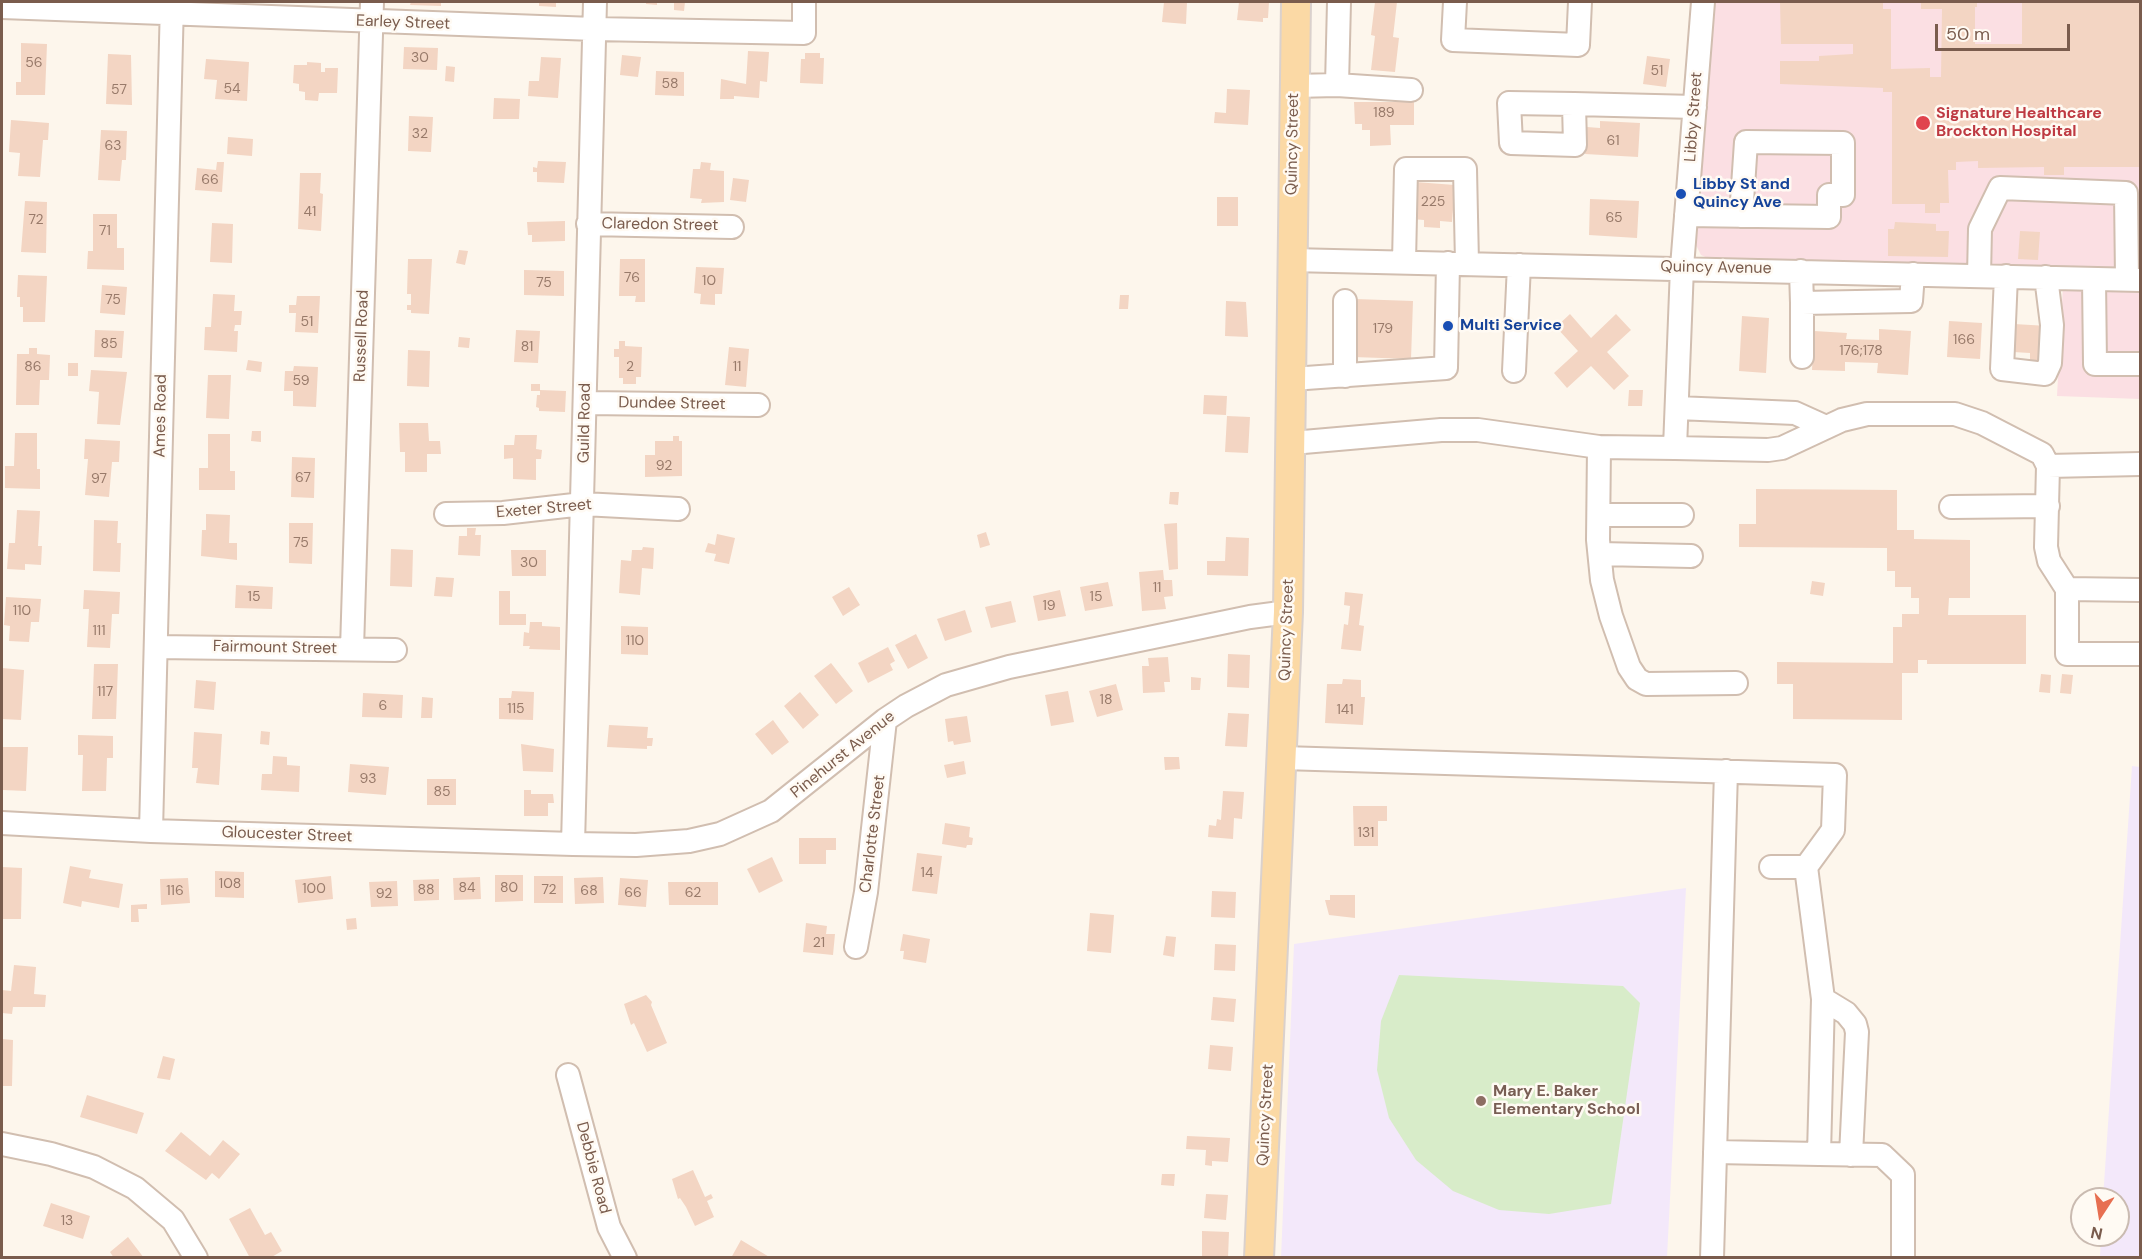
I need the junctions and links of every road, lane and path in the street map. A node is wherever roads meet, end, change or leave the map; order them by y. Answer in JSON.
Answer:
{"nodes":[{"id":1,"x":595,"y":2,"type":"edge"},
{"id":2,"x":804,"y":2,"type":"edge"},
{"id":3,"x":1296,"y":2,"type":"edge"},
{"id":4,"x":1339,"y":2,"type":"edge"},
{"id":5,"x":1455,"y":2,"type":"edge"},
{"id":6,"x":1580,"y":2,"type":"edge"},
{"id":7,"x":1703,"y":2,"type":"edge"},
{"id":8,"x":172,"y":7,"type":"edge"},
{"id":9,"x":2,"y":8,"type":"edge"},
{"id":10,"x":372,"y":12,"type":"edge"},
{"id":11,"x":594,"y":29,"type":"junction"},
{"id":12,"x":1294,"y":86,"type":"junction"},
{"id":13,"x":1336,"y":86,"type":"junction"},
{"id":14,"x":1411,"y":90,"type":"dead end"},
{"id":15,"x":1574,"y":104,"type":"dead end"},
{"id":16,"x":1695,"y":106,"type":"junction"},
{"id":17,"x":1686,"y":215,"type":"junction"},
{"id":18,"x":1741,"y":216,"type":"junction"},
{"id":19,"x":588,"y":224,"type":"junction"},
{"id":20,"x":732,"y":226,"type":"dead end"},
{"id":21,"x":2133,"y":244,"type":"edge"},
{"id":22,"x":1291,"y":261,"type":"junction"},
{"id":23,"x":1404,"y":262,"type":"junction"},
{"id":24,"x":1457,"y":263,"type":"junction"},
{"id":25,"x":1519,"y":264,"type":"junction"},
{"id":26,"x":1682,"y":267,"type":"junction"},
{"id":27,"x":1801,"y":270,"type":"junction"},
{"id":28,"x":1913,"y":274,"type":"junction"},
{"id":29,"x":1979,"y":276,"type":"junction"},
{"id":30,"x":2006,"y":276,"type":"junction"},
{"id":31,"x":2046,"y":277,"type":"junction"},
{"id":32,"x":2094,"y":279,"type":"junction"},
{"id":33,"x":2134,"y":280,"type":"edge"},
{"id":34,"x":1345,"y":301,"type":"dead end"},
{"id":35,"x":1802,"y":303,"type":"junction"},
{"id":36,"x":1802,"y":357,"type":"dead end"},
{"id":37,"x":2140,"y":364,"type":"edge"},
{"id":38,"x":1514,"y":371,"type":"dead end"},
{"id":39,"x":1345,"y":376,"type":"junction"},
{"id":40,"x":1292,"y":380,"type":"junction"},
{"id":41,"x":586,"y":403,"type":"junction"},
{"id":42,"x":758,"y":405,"type":"dead end"},
{"id":43,"x":1677,"y":408,"type":"junction"},
{"id":44,"x":1826,"y":427,"type":"junction"},
{"id":45,"x":1292,"y":443,"type":"junction"},
{"id":46,"x":1599,"y":447,"type":"junction"},
{"id":47,"x":1675,"y":448,"type":"junction"},
{"id":48,"x":2140,"y":464,"type":"edge"},
{"id":49,"x":2048,"y":466,"type":"junction"},
{"id":50,"x":583,"y":504,"type":"junction"},
{"id":51,"x":2048,"y":506,"type":"junction"},
{"id":52,"x":1951,"y":507,"type":"dead end"},
{"id":53,"x":678,"y":509,"type":"dead end"},
{"id":54,"x":446,"y":514,"type":"dead end"},
{"id":55,"x":1599,"y":515,"type":"junction"},
{"id":56,"x":1682,"y":515,"type":"dead end"},
{"id":57,"x":1600,"y":554,"type":"junction"},
{"id":58,"x":1691,"y":556,"type":"dead end"},
{"id":59,"x":2067,"y":589,"type":"junction"},
{"id":60,"x":2140,"y":590,"type":"edge"},
{"id":61,"x":1288,"y":612,"type":"junction"},
{"id":62,"x":156,"y":647,"type":"junction"},
{"id":63,"x":352,"y":649,"type":"junction"},
{"id":64,"x":394,"y":650,"type":"dead end"},
{"id":65,"x":2140,"y":654,"type":"edge"},
{"id":66,"x":1736,"y":683,"type":"dead end"},
{"id":67,"x":885,"y":720,"type":"junction"},
{"id":68,"x":1283,"y":758,"type":"junction"},
{"id":69,"x":1725,"y":771,"type":"junction"},
{"id":70,"x":2,"y":823,"type":"edge"},
{"id":71,"x":151,"y":831,"type":"junction"},
{"id":72,"x":573,"y":844,"type":"junction"},
{"id":73,"x":1770,"y":867,"type":"dead end"},
{"id":74,"x":1806,"y":867,"type":"junction"},
{"id":75,"x":856,"y":947,"type":"dead end"},
{"id":76,"x":1823,"y":999,"type":"junction"},
{"id":77,"x":568,"y":1075,"type":"dead end"},
{"id":78,"x":2,"y":1144,"type":"edge"},
{"id":79,"x":1715,"y":1152,"type":"junction"},
{"id":80,"x":1819,"y":1154,"type":"junction"},
{"id":81,"x":1851,"y":1155,"type":"junction"},
{"id":82,"x":196,"y":1257,"type":"edge"},
{"id":83,"x":625,"y":1257,"type":"edge"},
{"id":84,"x":1259,"y":1257,"type":"edge"},
{"id":85,"x":1712,"y":1257,"type":"edge"},
{"id":86,"x":1903,"y":1257,"type":"edge"}],
"edges":[{"from":1,"to":11,"type":"street","name":"Guild Road"},
{"from":2,"to":11,"type":"street","name":"Earley Street"},
{"from":3,"to":12,"type":"main road","name":"Quincy Street"},
{"from":4,"to":13,"type":"street"},
{"from":5,"to":6,"type":"street"},
{"from":7,"to":16,"type":"street","name":"Libby Street"},
{"from":8,"to":9,"type":"street","name":"Earley Street"},
{"from":8,"to":10,"type":"street","name":"Earley Street"},
{"from":8,"to":62,"type":"street","name":"Ames Road"},
{"from":10,"to":11,"type":"street","name":"Earley Street"},
{"from":10,"to":63,"type":"street","name":"Russell Road"},
{"from":11,"to":19,"type":"street","name":"Guild Road"},
{"from":12,"to":13,"type":"street"},
{"from":12,"to":22,"type":"main road","name":"Quincy Street"},
{"from":13,"to":14,"type":"street"},
{"from":15,"to":16,"type":"street"},
{"from":16,"to":17,"type":"street","name":"Libby Street"},
{"from":17,"to":18,"type":"street"},
{"from":17,"to":26,"type":"street","name":"Libby Street"},
{"from":18,"to":18,"type":"street"},
{"from":19,"to":20,"type":"street","name":"Claredon Street"},
{"from":19,"to":41,"type":"street","name":"Guild Road"},
{"from":21,"to":29,"type":"street"},
{"from":21,"to":33,"type":"street"},
{"from":22,"to":23,"type":"street","name":"Quincy Avenue"},
{"from":22,"to":40,"type":"main road","name":"Quincy Street"},
{"from":23,"to":24,"type":"street","name":"Quincy Avenue"},
{"from":23,"to":24,"type":"street"},
{"from":24,"to":25,"type":"street","name":"Quincy Avenue"},
{"from":24,"to":39,"type":"street"},
{"from":25,"to":26,"type":"street","name":"Quincy Avenue"},
{"from":25,"to":38,"type":"street"},
{"from":26,"to":27,"type":"street","name":"Quincy Avenue"},
{"from":26,"to":43,"type":"street","name":"Libby Street"},
{"from":27,"to":28,"type":"street","name":"Quincy Avenue"},
{"from":27,"to":35,"type":"street"},
{"from":28,"to":29,"type":"street","name":"Quincy Avenue"},
{"from":28,"to":35,"type":"street"},
{"from":29,"to":30,"type":"street","name":"Quincy Avenue"},
{"from":30,"to":31,"type":"street","name":"Quincy Avenue"},
{"from":30,"to":31,"type":"street"},
{"from":31,"to":32,"type":"street","name":"Quincy Avenue"},
{"from":32,"to":33,"type":"street","name":"Quincy Avenue"},
{"from":32,"to":37,"type":"street"},
{"from":34,"to":39,"type":"street"},
{"from":35,"to":36,"type":"street"},
{"from":39,"to":40,"type":"street"},
{"from":40,"to":45,"type":"main road","name":"Quincy Street"},
{"from":41,"to":42,"type":"street","name":"Dundee Street"},
{"from":41,"to":50,"type":"street","name":"Guild Road"},
{"from":43,"to":44,"type":"street"},
{"from":43,"to":47,"type":"street","name":"Libby Street"},
{"from":44,"to":47,"type":"street"},
{"from":44,"to":49,"type":"street"},
{"from":45,"to":46,"type":"street"},
{"from":45,"to":61,"type":"main road","name":"Quincy Street"},
{"from":46,"to":47,"type":"street"},
{"from":46,"to":55,"type":"street"},
{"from":48,"to":49,"type":"street"},
{"from":49,"to":51,"type":"street"},
{"from":50,"to":53,"type":"street","name":"Exeter Street"},
{"from":50,"to":54,"type":"street","name":"Exeter Street"},
{"from":50,"to":72,"type":"street","name":"Guild Road"},
{"from":51,"to":52,"type":"street"},
{"from":51,"to":59,"type":"street"},
{"from":55,"to":56,"type":"street"},
{"from":55,"to":57,"type":"street"},
{"from":57,"to":58,"type":"street"},
{"from":57,"to":66,"type":"street"},
{"from":59,"to":60,"type":"street"},
{"from":59,"to":65,"type":"street"},
{"from":61,"to":67,"type":"street","name":"Pinehurst Avenue"},
{"from":61,"to":68,"type":"main road","name":"Quincy Street"},
{"from":62,"to":63,"type":"street","name":"Fairmount Street"},
{"from":62,"to":71,"type":"street","name":"Ames Road"},
{"from":63,"to":64,"type":"street","name":"Fairmount Street"},
{"from":67,"to":72,"type":"street","name":"Pinehurst Avenue"},
{"from":67,"to":75,"type":"street","name":"Charlotte Street"},
{"from":68,"to":69,"type":"street"},
{"from":68,"to":84,"type":"main road","name":"Quincy Street"},
{"from":69,"to":74,"type":"street"},
{"from":69,"to":79,"type":"street"},
{"from":70,"to":71,"type":"street","name":"Gloucester Street"},
{"from":71,"to":72,"type":"street","name":"Gloucester Street"},
{"from":73,"to":74,"type":"street"},
{"from":74,"to":76,"type":"street"},
{"from":76,"to":80,"type":"street"},
{"from":76,"to":81,"type":"street"},
{"from":77,"to":83,"type":"street","name":"Debbie Road"},
{"from":78,"to":82,"type":"street"},
{"from":79,"to":80,"type":"street"},
{"from":79,"to":85,"type":"street"},
{"from":80,"to":81,"type":"street"},
{"from":81,"to":86,"type":"street"}]}
